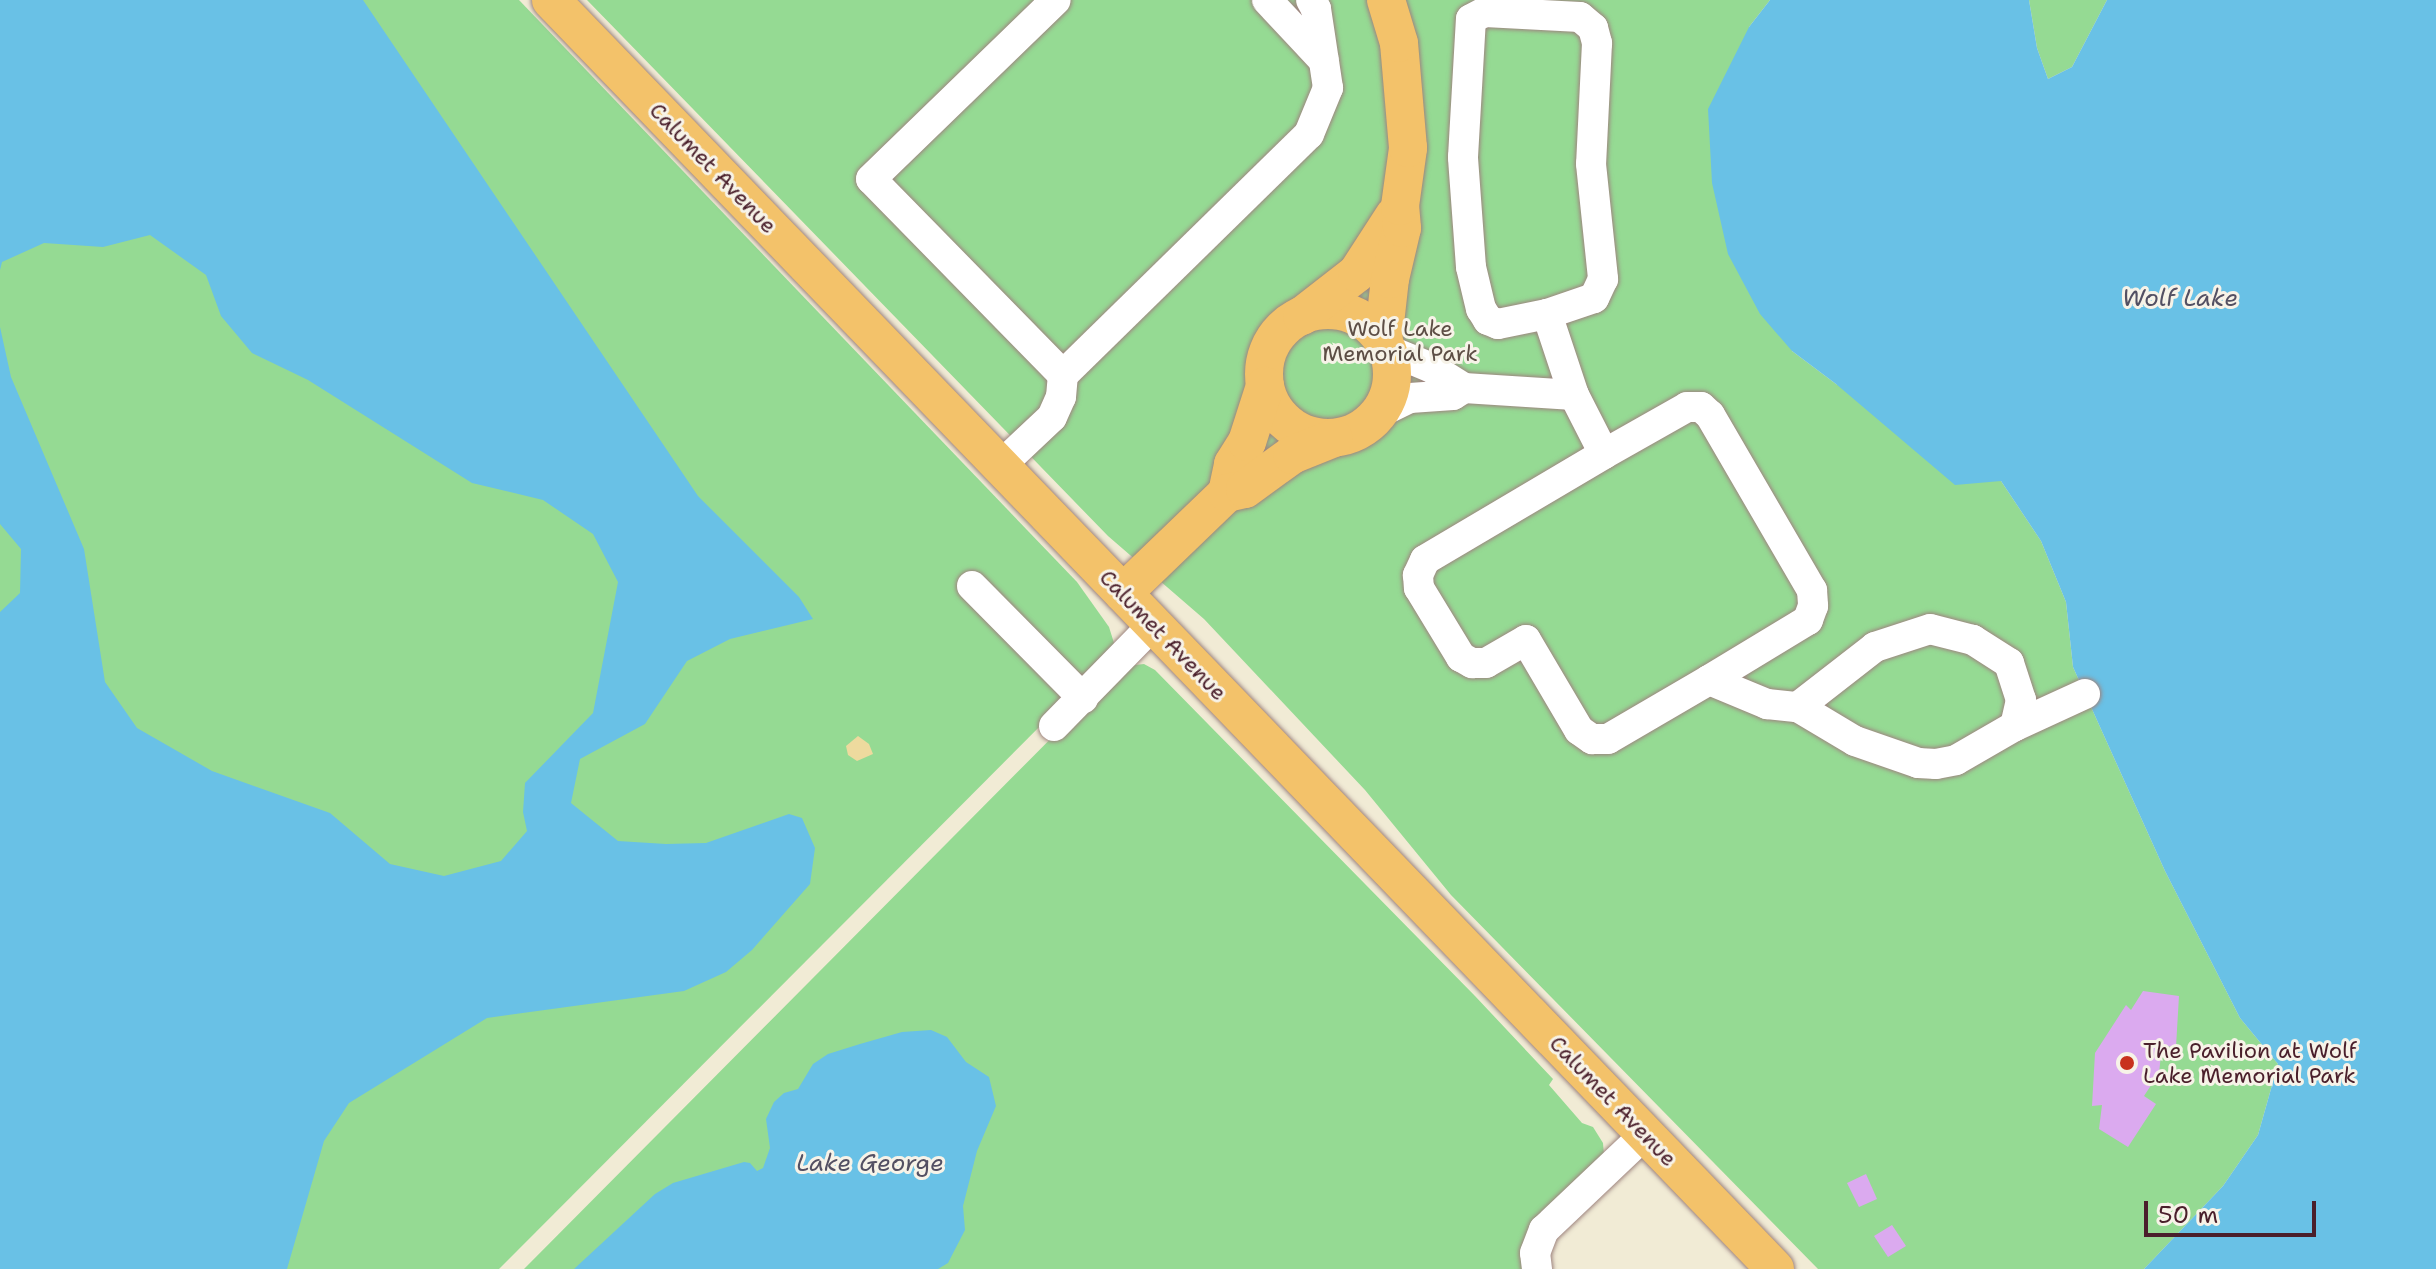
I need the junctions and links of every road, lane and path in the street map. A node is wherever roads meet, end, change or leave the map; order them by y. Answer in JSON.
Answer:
{"nodes":[{"id":1,"x":551,"y":0,"type":"edge"},
{"id":2,"x":1056,"y":0,"type":"edge"},
{"id":3,"x":1267,"y":0,"type":"edge"},
{"id":4,"x":1311,"y":0,"type":"edge"},
{"id":5,"x":1386,"y":0,"type":"edge"},
{"id":6,"x":1324,"y":61,"type":"junction"},
{"id":7,"x":1400,"y":206,"type":"junction"},
{"id":8,"x":1547,"y":314,"type":"junction"},
{"id":9,"x":1302,"y":316,"type":"junction"},
{"id":10,"x":1384,"y":345,"type":"junction"},
{"id":11,"x":1063,"y":375,"type":"junction"},
{"id":12,"x":1265,"y":386,"type":"junction"},
{"id":13,"x":1464,"y":388,"type":"junction"},
{"id":14,"x":1574,"y":395,"type":"junction"},
{"id":15,"x":1379,"y":413,"type":"junction"},
{"id":16,"x":1334,"y":438,"type":"junction"},
{"id":17,"x":1604,"y":454,"type":"junction"},
{"id":18,"x":1000,"y":466,"type":"junction"},
{"id":19,"x":1227,"y":493,"type":"junction"},
{"id":20,"x":972,"y":586,"type":"dead end"},
{"id":21,"x":1123,"y":593,"type":"junction"},
{"id":22,"x":1153,"y":625,"type":"junction"},
{"id":23,"x":1709,"y":680,"type":"junction"},
{"id":24,"x":2085,"y":694,"type":"dead end"},
{"id":25,"x":1083,"y":698,"type":"junction"},
{"id":26,"x":1798,"y":707,"type":"junction"},
{"id":27,"x":1054,"y":726,"type":"dead end"},
{"id":28,"x":2015,"y":726,"type":"junction"},
{"id":29,"x":1645,"y":1134,"type":"junction"},
{"id":30,"x":1537,"y":1269,"type":"edge"},
{"id":31,"x":1775,"y":1269,"type":"edge"}],
"edges":[{"from":1,"to":18,"type":"main road","name":"Calumet Avenue"},
{"from":2,"to":11,"type":"lane"},
{"from":3,"to":6,"type":"lane"},
{"from":4,"to":6,"type":"lane"},
{"from":5,"to":7,"type":"main road"},
{"from":6,"to":11,"type":"lane"},
{"from":7,"to":9,"type":"main road"},
{"from":7,"to":10,"type":"main road"},
{"from":8,"to":8,"type":"lane"},
{"from":8,"to":14,"type":"lane"},
{"from":9,"to":10,"type":"main road"},
{"from":9,"to":12,"type":"main road"},
{"from":10,"to":13,"type":"lane"},
{"from":10,"to":15,"type":"main road"},
{"from":11,"to":18,"type":"lane"},
{"from":12,"to":16,"type":"main road"},
{"from":12,"to":19,"type":"main road"},
{"from":13,"to":14,"type":"lane"},
{"from":13,"to":15,"type":"lane"},
{"from":14,"to":17,"type":"lane"},
{"from":15,"to":16,"type":"main road"},
{"from":16,"to":19,"type":"main road"},
{"from":17,"to":23,"type":"lane"},
{"from":17,"to":23,"type":"lane"},
{"from":18,"to":21,"type":"main road","name":"Calumet Avenue"},
{"from":19,"to":21,"type":"main road"},
{"from":20,"to":25,"type":"lane"},
{"from":21,"to":22,"type":"main road","name":"Calumet Avenue"},
{"from":22,"to":25,"type":"lane"},
{"from":22,"to":29,"type":"main road","name":"Calumet Avenue"},
{"from":23,"to":26,"type":"lane"},
{"from":24,"to":28,"type":"lane"},
{"from":25,"to":27,"type":"lane"},
{"from":26,"to":28,"type":"lane"},
{"from":26,"to":28,"type":"lane"},
{"from":29,"to":30,"type":"lane"},
{"from":29,"to":31,"type":"main road","name":"Calumet Avenue"}]}
